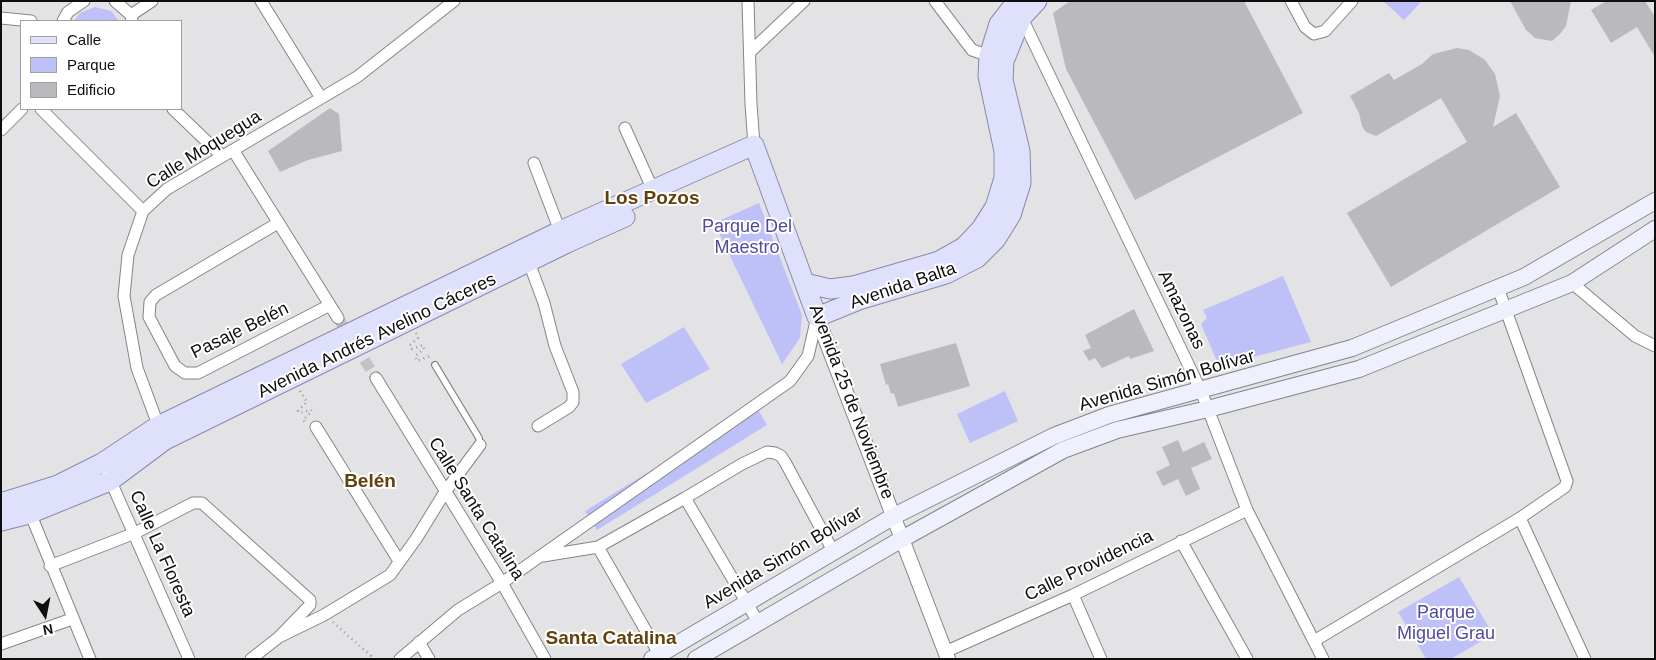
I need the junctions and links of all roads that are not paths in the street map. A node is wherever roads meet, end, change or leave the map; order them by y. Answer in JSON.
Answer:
{"nodes":[{"id":1,"x":84,"y":1,"type":"edge"},
{"id":2,"x":114,"y":1,"type":"edge"},
{"id":3,"x":152,"y":1,"type":"edge"},
{"id":4,"x":261,"y":1,"type":"edge"},
{"id":5,"x":748,"y":1,"type":"edge"},
{"id":6,"x":804,"y":1,"type":"edge"},
{"id":7,"x":935,"y":1,"type":"edge"},
{"id":8,"x":1037,"y":1,"type":"edge"},
{"id":9,"x":1291,"y":1,"type":"edge"},
{"id":10,"x":1352,"y":1,"type":"edge"},
{"id":11,"x":448,"y":3,"type":"edge"},
{"id":12,"x":1017,"y":8,"type":"edge"},
{"id":13,"x":1,"y":18,"type":"edge"},
{"id":14,"x":132,"y":18,"type":"edge"},
{"id":15,"x":21,"y":20,"type":"edge"},
{"id":16,"x":64,"y":20,"type":"edge"},
{"id":17,"x":750,"y":52,"type":"junction"},
{"id":18,"x":996,"y":59,"type":"junction"},
{"id":19,"x":321,"y":98,"type":"junction"},
{"id":20,"x":21,"y":110,"type":"edge"},
{"id":21,"x":41,"y":110,"type":"edge"},
{"id":22,"x":174,"y":110,"type":"edge"},
{"id":23,"x":625,"y":128,"type":"dead end"},
{"id":24,"x":1,"y":130,"type":"edge"},
{"id":25,"x":233,"y":150,"type":"junction"},
{"id":26,"x":756,"y":151,"type":"junction"},
{"id":27,"x":222,"y":156,"type":"junction"},
{"id":28,"x":534,"y":163,"type":"dead end"},
{"id":29,"x":653,"y":190,"type":"junction"},
{"id":30,"x":1655,"y":201,"type":"edge"},
{"id":31,"x":143,"y":211,"type":"junction"},
{"id":32,"x":278,"y":223,"type":"junction"},
{"id":33,"x":1655,"y":229,"type":"edge"},
{"id":34,"x":560,"y":231,"type":"junction"},
{"id":35,"x":526,"y":255,"type":"junction"},
{"id":36,"x":805,"y":283,"type":"junction"},
{"id":37,"x":1572,"y":283,"type":"junction"},
{"id":38,"x":1498,"y":288,"type":"junction"},
{"id":39,"x":330,"y":305,"type":"junction"},
{"id":40,"x":1507,"y":310,"type":"junction"},
{"id":41,"x":817,"y":317,"type":"junction"},
{"id":42,"x":338,"y":318,"type":"tunnel mouth"},
{"id":43,"x":1655,"y":346,"type":"edge"},
{"id":44,"x":1352,"y":348,"type":"junction"},
{"id":45,"x":435,"y":365,"type":"road end"},
{"id":46,"x":1359,"y":369,"type":"junction"},
{"id":47,"x":376,"y":378,"type":"tunnel mouth"},
{"id":48,"x":1201,"y":391,"type":"junction"},
{"id":49,"x":1208,"y":409,"type":"junction"},
{"id":50,"x":538,"y":426,"type":"dead end"},
{"id":51,"x":316,"y":427,"type":"road end"},
{"id":52,"x":161,"y":433,"type":"junction"},
{"id":53,"x":480,"y":445,"type":"joint"},
{"id":54,"x":102,"y":463,"type":"junction"},
{"id":55,"x":110,"y":481,"type":"junction"},
{"id":56,"x":445,"y":492,"type":"junction"},
{"id":57,"x":685,"y":498,"type":"junction"},
{"id":58,"x":1,"y":503,"type":"edge"},
{"id":59,"x":27,"y":505,"type":"junction"},
{"id":60,"x":1247,"y":510,"type":"junction"},
{"id":61,"x":894,"y":516,"type":"junction"},
{"id":62,"x":1520,"y":518,"type":"junction"},
{"id":63,"x":1,"y":521,"type":"edge"},
{"id":64,"x":135,"y":533,"type":"junction"},
{"id":65,"x":902,"y":539,"type":"junction"},
{"id":66,"x":1181,"y":541,"type":"junction"},
{"id":67,"x":598,"y":547,"type":"junction"},
{"id":68,"x":833,"y":551,"type":"junction"},
{"id":69,"x":539,"y":557,"type":"junction"},
{"id":70,"x":399,"y":561,"type":"junction"},
{"id":71,"x":50,"y":566,"type":"junction"},
{"id":72,"x":502,"y":583,"type":"junction"},
{"id":73,"x":1073,"y":595,"type":"junction"},
{"id":74,"x":746,"y":602,"type":"junction"},
{"id":75,"x":72,"y":619,"type":"junction"},
{"id":76,"x":758,"y":622,"type":"junction"},
{"id":77,"x":279,"y":638,"type":"junction"},
{"id":78,"x":1314,"y":641,"type":"junction"},
{"id":79,"x":419,"y":642,"type":"junction"},
{"id":80,"x":1,"y":644,"type":"edge"},
{"id":81,"x":947,"y":655,"type":"edge"},
{"id":82,"x":658,"y":657,"type":"edge"},
{"id":83,"x":90,"y":659,"type":"edge"},
{"id":84,"x":189,"y":659,"type":"edge"},
{"id":85,"x":251,"y":659,"type":"edge"},
{"id":86,"x":400,"y":659,"type":"edge"},
{"id":87,"x":429,"y":659,"type":"edge"},
{"id":88,"x":545,"y":659,"type":"edge"},
{"id":89,"x":696,"y":659,"type":"edge"},
{"id":90,"x":1101,"y":659,"type":"edge"},
{"id":91,"x":1247,"y":659,"type":"edge"},
{"id":92,"x":1323,"y":659,"type":"edge"},
{"id":93,"x":1585,"y":659,"type":"edge"}],
"edges":[{"from":1,"to":16,"type":"street"},
{"from":2,"to":14,"type":"street"},
{"from":3,"to":14,"type":"street"},
{"from":4,"to":19,"type":"street"},
{"from":5,"to":17,"type":"street"},
{"from":6,"to":17,"type":"street"},
{"from":7,"to":18,"type":"street"},
{"from":8,"to":12,"type":"main road","name":"Avenida Balta"},
{"from":9,"to":10,"type":"street"},
{"from":11,"to":19,"type":"street","name":"Calle Moquegua"},
{"from":12,"to":18,"type":"main road","name":"Avenida Balta"},
{"from":12,"to":48,"type":"street","name":"Amazonas"},
{"from":13,"to":15,"type":"street"},
{"from":17,"to":26,"type":"street"},
{"from":18,"to":36,"type":"main road","name":"Avenida Balta"},
{"from":18,"to":41,"type":"main road","name":"Avenida Balta"},
{"from":19,"to":25,"type":"street","name":"Calle Moquegua"},
{"from":20,"to":24,"type":"street"},
{"from":21,"to":31,"type":"street"},
{"from":22,"to":27,"type":"street"},
{"from":23,"to":29,"type":"street"},
{"from":25,"to":27,"type":"street","name":"Calle Moquegua"},
{"from":25,"to":32,"type":"street"},
{"from":26,"to":29,"type":"main road","name":"Avenida Andrés Avelino Cáceres"},
{"from":26,"to":35,"type":"main road","name":"Avenida Andrés Avelino Cáceres"},
{"from":26,"to":36,"type":"main road","name":"Avenida 25 de Noviembre"},
{"from":27,"to":31,"type":"street","name":"Calle Moquegua"},
{"from":28,"to":34,"type":"street"},
{"from":29,"to":34,"type":"main road","name":"Avenida Andrés Avelino Cáceres"},
{"from":30,"to":38,"type":"main road","name":"Avenida Simón Bolívar"},
{"from":31,"to":52,"type":"street","name":"Calle Moquegua"},
{"from":32,"to":39,"type":"street"},
{"from":32,"to":39,"type":"street","name":"Pasaje Belén"},
{"from":33,"to":37,"type":"main road","name":"Avenida Simón Bolívar"},
{"from":34,"to":35,"type":"main road","name":"Avenida Andrés Avelino Cáceres"},
{"from":35,"to":50,"type":"street"},
{"from":35,"to":52,"type":"main road","name":"Avenida Andrés Avelino Cáceres"},
{"from":35,"to":52,"type":"main road","name":"Avenida Andrés Avelino Cáceres"},
{"from":36,"to":41,"type":"main road","name":"Avenida 25 de Noviembre"},
{"from":37,"to":40,"type":"main road","name":"Avenida Simón Bolívar"},
{"from":37,"to":43,"type":"street"},
{"from":38,"to":40,"type":"street"},
{"from":38,"to":44,"type":"main road","name":"Avenida Simón Bolívar"},
{"from":39,"to":42,"type":"street"},
{"from":40,"to":46,"type":"main road","name":"Avenida Simón Bolívar"},
{"from":40,"to":62,"type":"street"},
{"from":41,"to":61,"type":"street","name":"Avenida 25 de Noviembre"},
{"from":41,"to":69,"type":"street"},
{"from":44,"to":46,"type":"main road"},
{"from":44,"to":48,"type":"main road","name":"Avenida Simón Bolívar"},
{"from":45,"to":53,"type":"lane"},
{"from":46,"to":49,"type":"main road","name":"Avenida Simón Bolívar"},
{"from":47,"to":56,"type":"street","name":"Calle Santa Catalina"},
{"from":48,"to":49,"type":"street","name":"Amazonas"},
{"from":48,"to":61,"type":"main road","name":"Avenida Simón Bolívar"},
{"from":49,"to":60,"type":"street","name":"Amazonas"},
{"from":49,"to":65,"type":"main road","name":"Avenida Simón Bolívar"},
{"from":51,"to":70,"type":"street"},
{"from":52,"to":54,"type":"main road","name":"Avenida Andrés Avelino Cáceres"},
{"from":52,"to":55,"type":"main road","name":"Avenida Andrés Avelino Cáceres"},
{"from":53,"to":56,"type":"street"},
{"from":54,"to":55,"type":"street","name":"Calle La Floresta"},
{"from":54,"to":59,"type":"main road","name":"Avenida Andrés Avelino Cáceres"},
{"from":55,"to":59,"type":"main road","name":"Avenida Andrés Avelino Cáceres"},
{"from":55,"to":64,"type":"street","name":"Calle La Floresta"},
{"from":56,"to":70,"type":"street"},
{"from":56,"to":72,"type":"street","name":"Calle Santa Catalina"},
{"from":57,"to":67,"type":"street"},
{"from":57,"to":68,"type":"street"},
{"from":57,"to":74,"type":"street"},
{"from":58,"to":59,"type":"main road","name":"Avenida Andrés Avelino Cáceres"},
{"from":59,"to":63,"type":"main road","name":"Avenida Andrés Avelino Cáceres"},
{"from":59,"to":71,"type":"street"},
{"from":60,"to":66,"type":"street","name":"Calle Providencia"},
{"from":60,"to":78,"type":"street","name":"Amazonas"},
{"from":61,"to":65,"type":"street","name":"Avenida 25 de Noviembre"},
{"from":61,"to":68,"type":"main road","name":"Avenida Simón Bolívar"},
{"from":62,"to":78,"type":"street"},
{"from":62,"to":93,"type":"street"},
{"from":64,"to":71,"type":"street"},
{"from":64,"to":77,"type":"street"},
{"from":64,"to":84,"type":"street","name":"Calle La Floresta"},
{"from":65,"to":76,"type":"main road","name":"Avenida Simón Bolívar"},
{"from":65,"to":81,"type":"street","name":"Avenida 25 de Noviembre"},
{"from":66,"to":73,"type":"street","name":"Calle Providencia"},
{"from":66,"to":91,"type":"street"},
{"from":67,"to":69,"type":"street"},
{"from":67,"to":82,"type":"street"},
{"from":68,"to":74,"type":"main road","name":"Avenida Simón Bolívar"},
{"from":69,"to":72,"type":"street"},
{"from":70,"to":77,"type":"street"},
{"from":71,"to":75,"type":"street"},
{"from":72,"to":79,"type":"street"},
{"from":72,"to":88,"type":"street","name":"Calle Santa Catalina"},
{"from":73,"to":81,"type":"street","name":"Calle Providencia"},
{"from":73,"to":90,"type":"street"},
{"from":74,"to":76,"type":"street"},
{"from":74,"to":82,"type":"main road","name":"Avenida Simón Bolívar"},
{"from":75,"to":80,"type":"street"},
{"from":75,"to":83,"type":"street"},
{"from":76,"to":89,"type":"main road","name":"Avenida Simón Bolívar"},
{"from":77,"to":85,"type":"street"},
{"from":78,"to":92,"type":"street","name":"Amazonas"},
{"from":79,"to":86,"type":"street"},
{"from":79,"to":87,"type":"street"}]}
